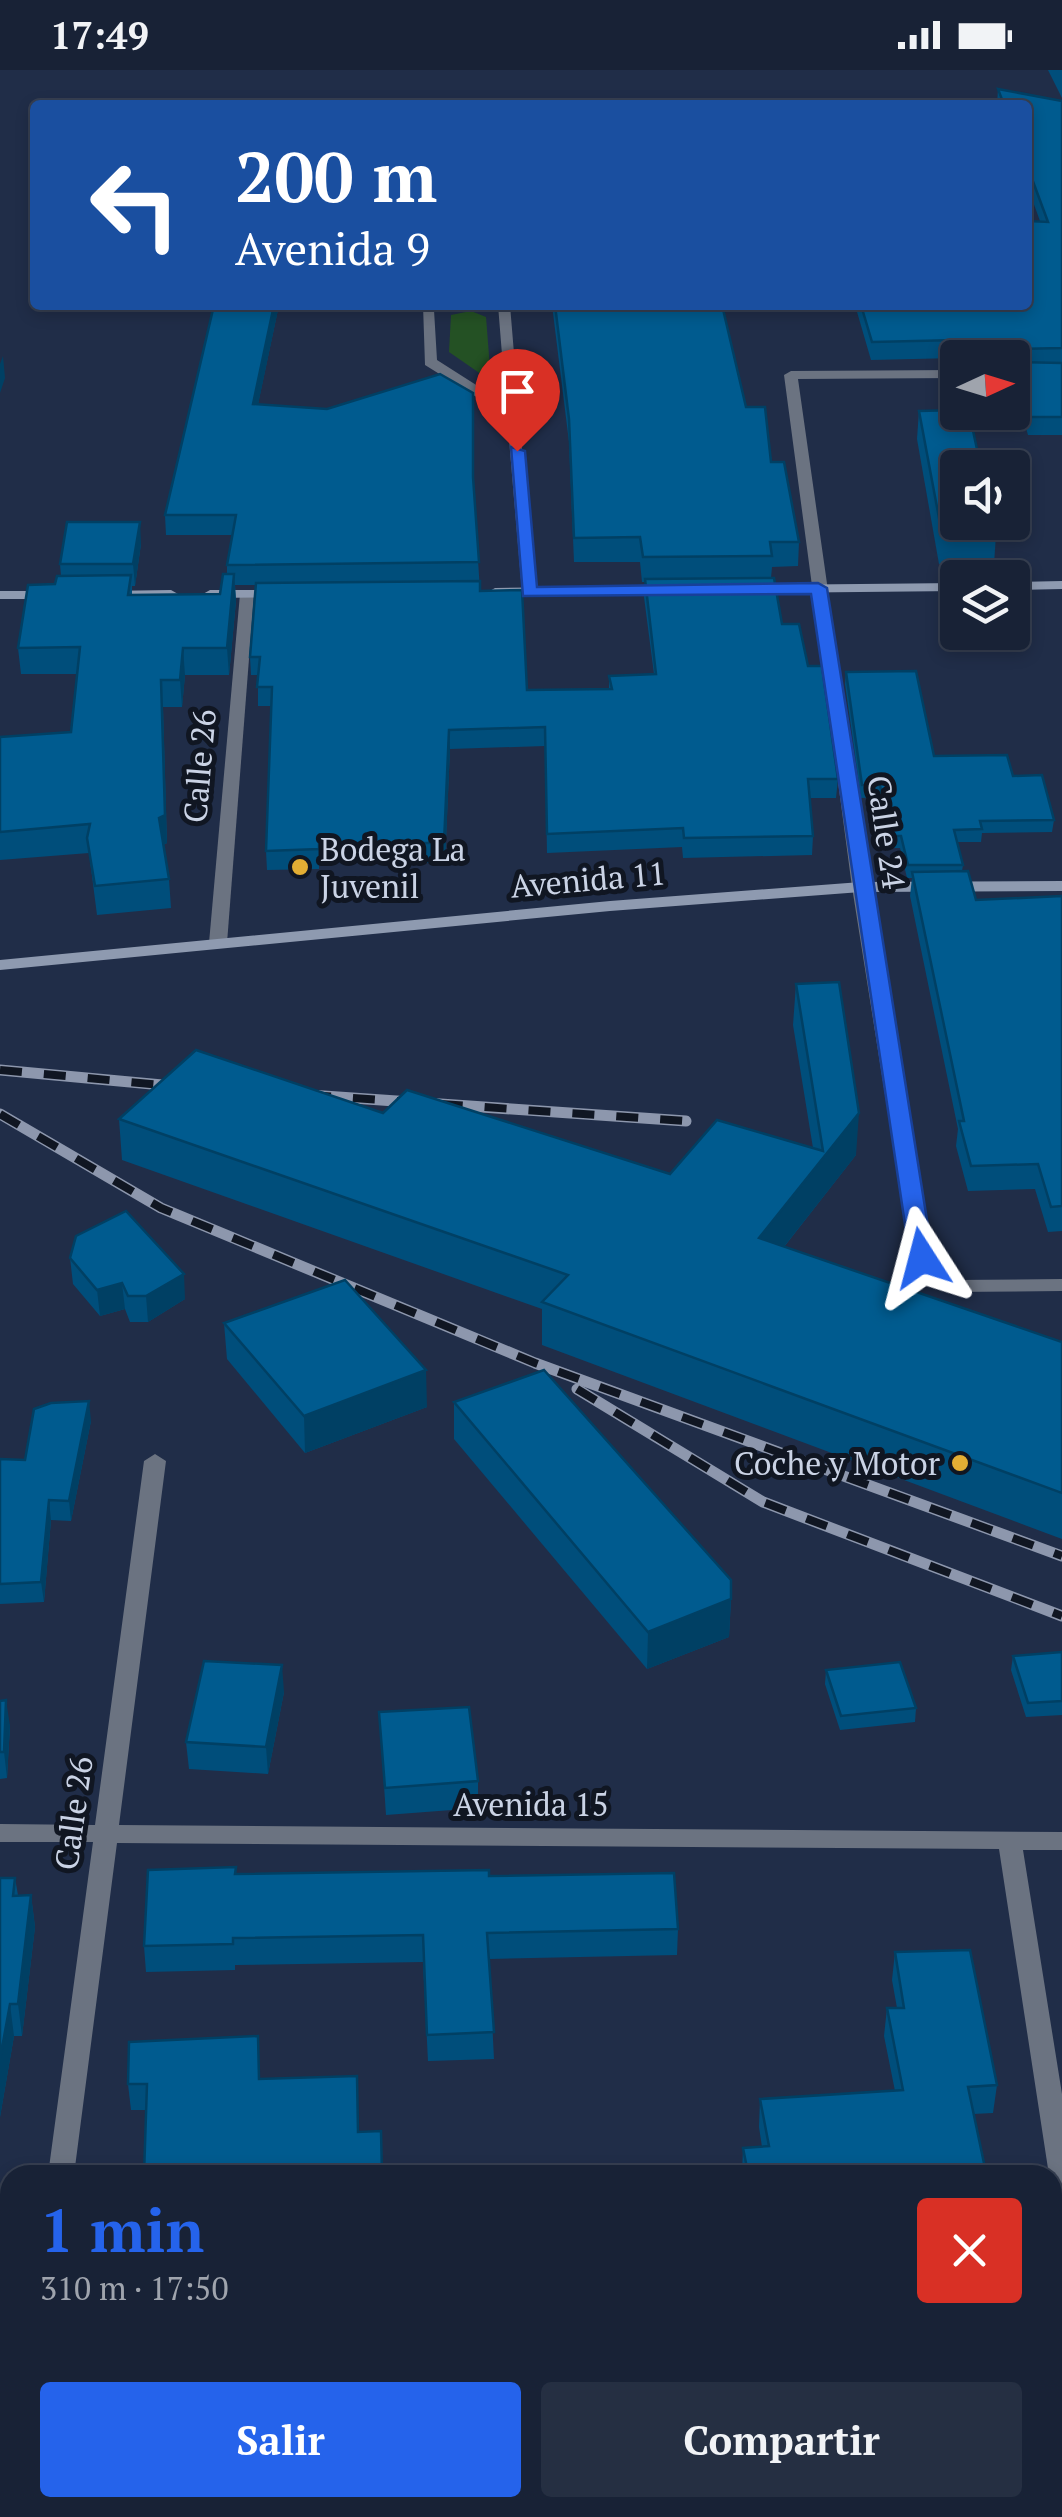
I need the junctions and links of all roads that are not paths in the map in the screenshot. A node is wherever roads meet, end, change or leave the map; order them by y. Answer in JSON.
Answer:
{"nodes":[{"id":1,"x":427,"y":310,"type":"edge"},
{"id":2,"x":504,"y":310,"type":"edge"},
{"id":3,"x":940,"y":374,"type":"edge"},
{"id":4,"x":514,"y":416,"type":"junction"},
{"id":5,"x":1030,"y":586,"type":"edge"},
{"id":6,"x":1062,"y":586,"type":"edge"},
{"id":7,"x":940,"y":587,"type":"edge"},
{"id":8,"x":818,"y":588,"type":"junction"},
{"id":9,"x":684,"y":590,"type":"edge"},
{"id":10,"x":741,"y":590,"type":"edge"},
{"id":11,"x":473,"y":592,"type":"edge"},
{"id":12,"x":529,"y":592,"type":"junction"},
{"id":13,"x":95,"y":594,"type":"edge"},
{"id":14,"x":248,"y":594,"type":"junction"},
{"id":15,"x":304,"y":594,"type":"edge"},
{"id":16,"x":0,"y":595,"type":"edge"},
{"id":17,"x":76,"y":595,"type":"edge"},
{"id":18,"x":1062,"y":886,"type":"edge"},
{"id":19,"x":862,"y":888,"type":"junction"},
{"id":20,"x":218,"y":942,"type":"junction"},
{"id":21,"x":0,"y":965,"type":"edge"},
{"id":22,"x":1062,"y":1285,"type":"edge"},
{"id":23,"x":155,"y":1461,"type":"dead end"},
{"id":24,"x":0,"y":1833,"type":"edge"},
{"id":25,"x":106,"y":1833,"type":"junction"},
{"id":26,"x":1010,"y":1841,"type":"junction"},
{"id":27,"x":1062,"y":1841,"type":"edge"},
{"id":28,"x":62,"y":2165,"type":"edge"},
{"id":29,"x":1060,"y":2165,"type":"edge"}],
"edges":[{"from":1,"to":4,"type":"street"},
{"from":2,"to":4,"type":"street"},
{"from":3,"to":8,"type":"street","name":"Calle 24"},
{"from":4,"to":12,"type":"street"},
{"from":5,"to":6,"type":"main road"},
{"from":7,"to":8,"type":"main road"},
{"from":8,"to":10,"type":"main road"},
{"from":8,"to":19,"type":"street","name":"Calle 24"},
{"from":9,"to":12,"type":"main road"},
{"from":11,"to":12,"type":"main road"},
{"from":13,"to":14,"type":"main road"},
{"from":14,"to":15,"type":"main road"},
{"from":14,"to":20,"type":"street","name":"Calle 26"},
{"from":16,"to":17,"type":"main road"},
{"from":18,"to":19,"type":"main road","name":"Avenida 11"},
{"from":19,"to":20,"type":"main road","name":"Avenida 11"},
{"from":19,"to":22,"type":"street","name":"Calle 24"},
{"from":20,"to":21,"type":"main road","name":"Avenida 11"},
{"from":23,"to":25,"type":"street","name":"Calle 26"},
{"from":24,"to":25,"type":"street","name":"Avenida 15"},
{"from":25,"to":26,"type":"street","name":"Avenida 15"},
{"from":25,"to":28,"type":"street","name":"Calle 26"},
{"from":26,"to":27,"type":"street","name":"Avenida 15"},
{"from":26,"to":29,"type":"street"}]}
